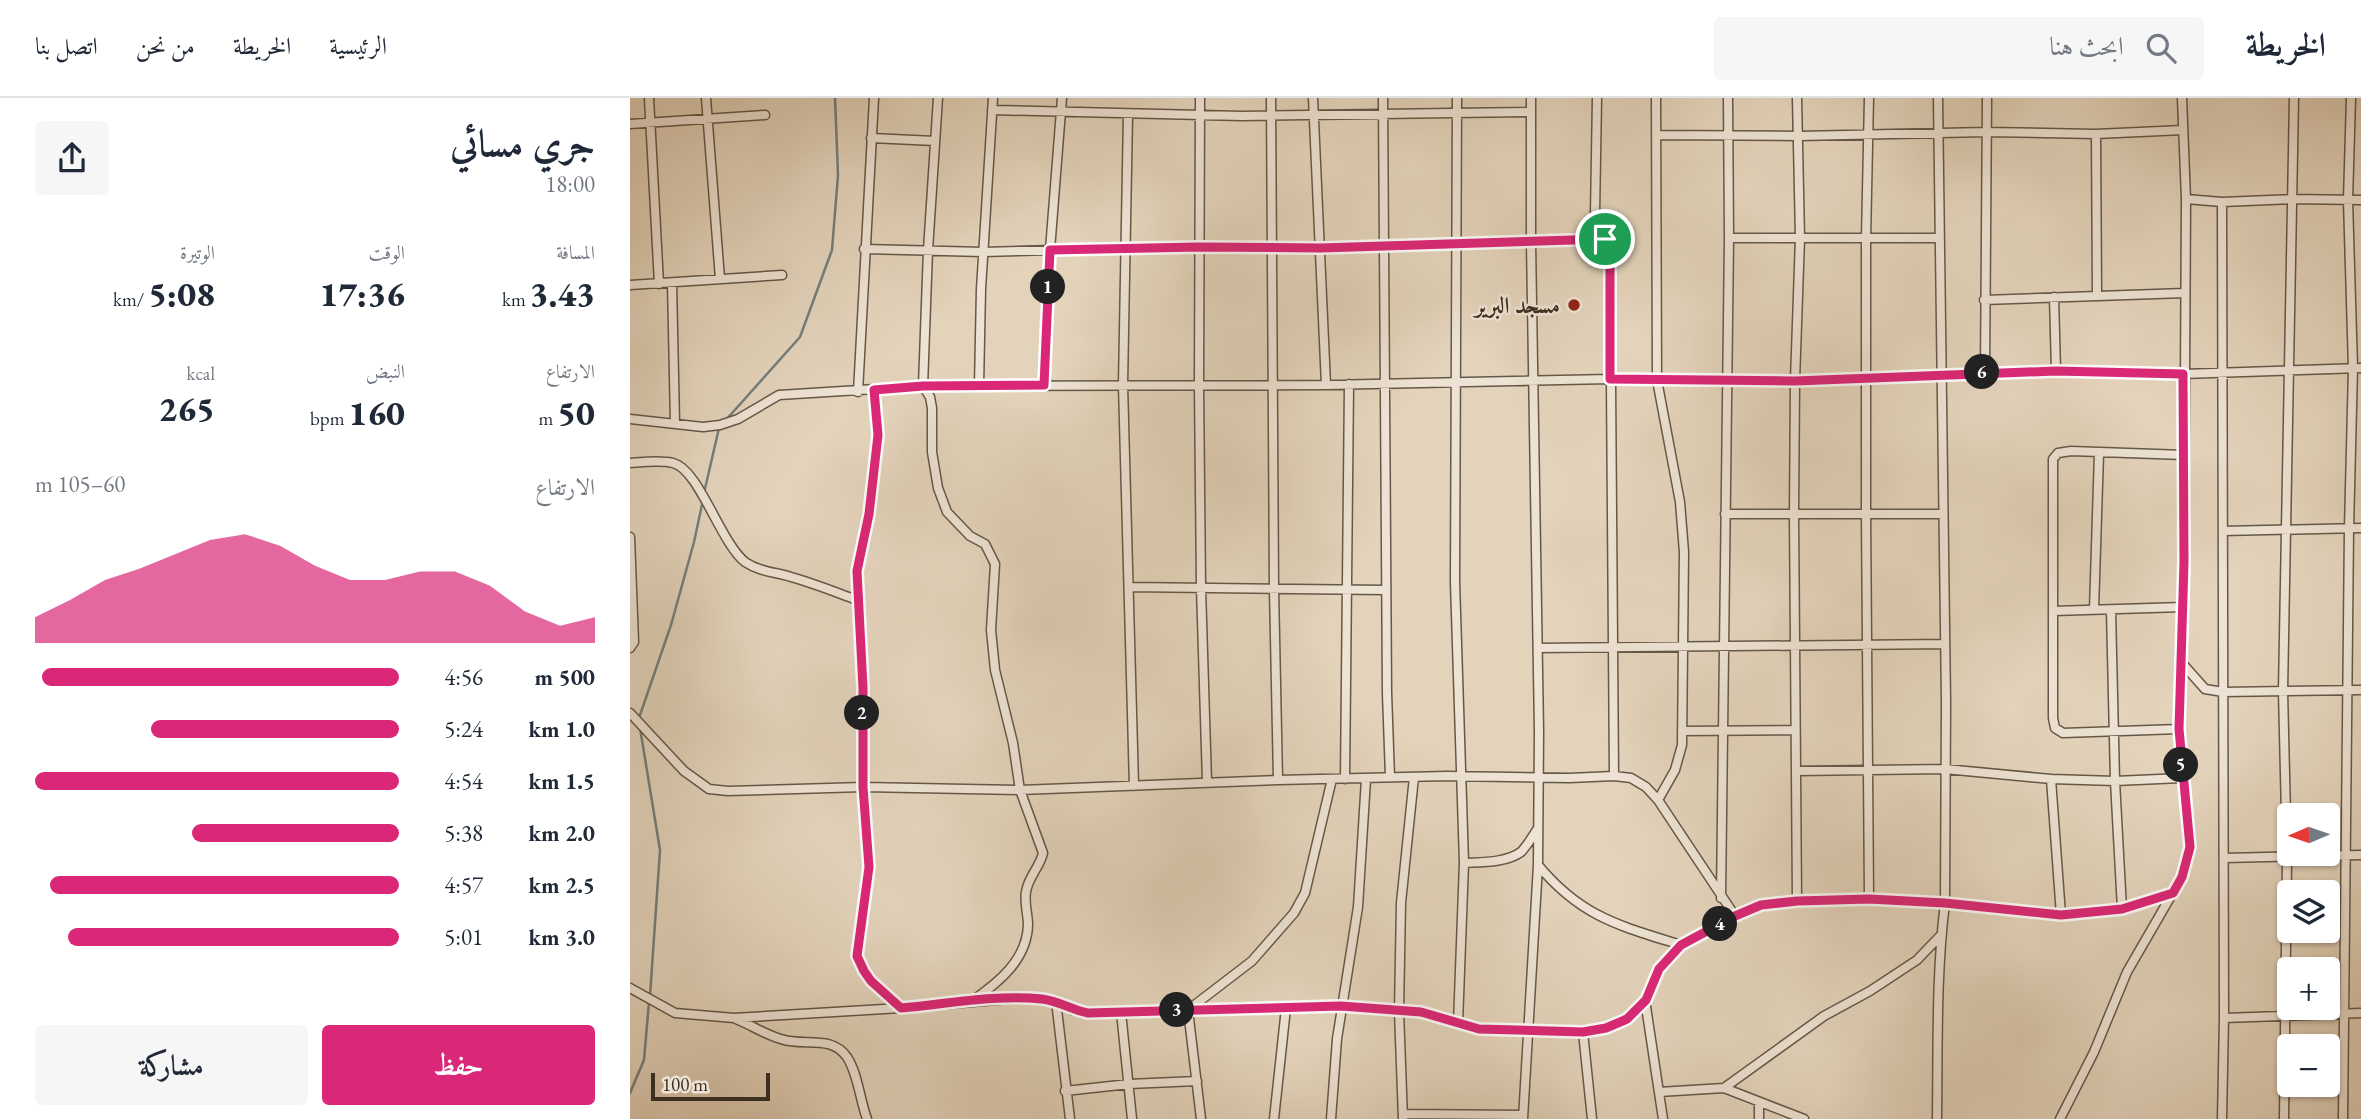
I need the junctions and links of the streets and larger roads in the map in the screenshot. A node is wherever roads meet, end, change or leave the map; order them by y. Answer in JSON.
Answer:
{"nodes":[{"id":1,"x":649,"y":98,"type":"edge"},
{"id":2,"x":706,"y":98,"type":"edge"},
{"id":3,"x":874,"y":98,"type":"edge"},
{"id":4,"x":938,"y":98,"type":"edge"},
{"id":5,"x":993,"y":98,"type":"edge"},
{"id":6,"x":1062,"y":98,"type":"edge"},
{"id":7,"x":1200,"y":98,"type":"edge"},
{"id":8,"x":1271,"y":98,"type":"edge"},
{"id":9,"x":1313,"y":98,"type":"edge"},
{"id":10,"x":1383,"y":98,"type":"edge"},
{"id":11,"x":1457,"y":98,"type":"edge"},
{"id":12,"x":1531,"y":98,"type":"edge"},
{"id":13,"x":1597,"y":98,"type":"edge"},
{"id":14,"x":1656,"y":98,"type":"edge"},
{"id":15,"x":1728,"y":98,"type":"edge"},
{"id":16,"x":1797,"y":98,"type":"edge"},
{"id":17,"x":1869,"y":98,"type":"edge"},
{"id":18,"x":1938,"y":98,"type":"edge"},
{"id":19,"x":1987,"y":98,"type":"edge"},
{"id":20,"x":2182,"y":98,"type":"edge"},
{"id":21,"x":2294,"y":98,"type":"edge"},
{"id":22,"x":2351,"y":98,"type":"edge"},
{"id":23,"x":992,"y":110,"type":"junction"},
{"id":24,"x":1061,"y":112,"type":"junction"},
{"id":25,"x":1530,"y":112,"type":"junction"},
{"id":26,"x":1457,"y":113,"type":"junction"},
{"id":27,"x":1128,"y":114,"type":"junction"},
{"id":28,"x":765,"y":115,"type":"dead end"},
{"id":29,"x":1200,"y":115,"type":"junction"},
{"id":30,"x":1314,"y":115,"type":"junction"},
{"id":31,"x":1384,"y":115,"type":"junction"},
{"id":32,"x":1272,"y":116,"type":"junction"},
{"id":33,"x":709,"y":118,"type":"junction"},
{"id":34,"x":651,"y":122,"type":"junction"},
{"id":35,"x":630,"y":124,"type":"edge"},
{"id":36,"x":2183,"y":130,"type":"junction"},
{"id":37,"x":1986,"y":132,"type":"junction"},
{"id":38,"x":1869,"y":134,"type":"junction"},
{"id":39,"x":1938,"y":134,"type":"junction"},
{"id":40,"x":2096,"y":134,"type":"junction"},
{"id":41,"x":1656,"y":135,"type":"junction"},
{"id":42,"x":1729,"y":135,"type":"junction"},
{"id":43,"x":1799,"y":136,"type":"junction"},
{"id":44,"x":871,"y":138,"type":"junction"},
{"id":45,"x":935,"y":141,"type":"junction"},
{"id":46,"x":2186,"y":199,"type":"junction"},
{"id":47,"x":2291,"y":199,"type":"junction"},
{"id":48,"x":2348,"y":200,"type":"junction"},
{"id":49,"x":2361,"y":201,"type":"edge"},
{"id":50,"x":2222,"y":202,"type":"junction"},
{"id":51,"x":1729,"y":238,"type":"junction"},
{"id":52,"x":1800,"y":238,"type":"junction"},
{"id":53,"x":1939,"y":238,"type":"junction"},
{"id":54,"x":1605,"y":239,"type":"junction"},
{"id":55,"x":1866,"y":239,"type":"junction"},
{"id":56,"x":1531,"y":242,"type":"junction"},
{"id":57,"x":1456,"y":244,"type":"junction"},
{"id":58,"x":1199,"y":247,"type":"junction"},
{"id":59,"x":1384,"y":247,"type":"junction"},
{"id":60,"x":1126,"y":248,"type":"junction"},
{"id":61,"x":1273,"y":248,"type":"junction"},
{"id":62,"x":1321,"y":248,"type":"junction"},
{"id":63,"x":864,"y":249,"type":"junction"},
{"id":64,"x":928,"y":250,"type":"junction"},
{"id":65,"x":1050,"y":250,"type":"junction"},
{"id":66,"x":984,"y":252,"type":"junction"},
{"id":67,"x":782,"y":275,"type":"dead end"},
{"id":68,"x":720,"y":279,"type":"junction"},
{"id":69,"x":672,"y":283,"type":"junction"},
{"id":70,"x":659,"y":284,"type":"junction"},
{"id":71,"x":630,"y":285,"type":"edge"},
{"id":72,"x":2185,"y":293,"type":"junction"},
{"id":73,"x":2097,"y":296,"type":"junction"},
{"id":74,"x":2054,"y":298,"type":"junction"},
{"id":75,"x":1984,"y":300,"type":"junction"},
{"id":76,"x":2357,"y":368,"type":"edge"},
{"id":77,"x":2056,"y":371,"type":"junction"},
{"id":78,"x":2289,"y":371,"type":"junction"},
{"id":79,"x":1985,"y":372,"type":"junction"},
{"id":80,"x":2222,"y":373,"type":"junction"},
{"id":81,"x":2183,"y":374,"type":"junction"},
{"id":82,"x":1941,"y":376,"type":"junction"},
{"id":83,"x":1867,"y":378,"type":"junction"},
{"id":84,"x":1610,"y":379,"type":"junction"},
{"id":85,"x":1657,"y":380,"type":"junction"},
{"id":86,"x":1727,"y":380,"type":"junction"},
{"id":87,"x":1795,"y":381,"type":"junction"},
{"id":88,"x":1534,"y":382,"type":"junction"},
{"id":89,"x":1457,"y":383,"type":"junction"},
{"id":90,"x":1273,"y":384,"type":"junction"},
{"id":91,"x":1349,"y":384,"type":"junction"},
{"id":92,"x":1385,"y":384,"type":"junction"},
{"id":93,"x":1044,"y":385,"type":"junction"},
{"id":94,"x":1123,"y":385,"type":"junction"},
{"id":95,"x":1326,"y":385,"type":"junction"},
{"id":96,"x":923,"y":386,"type":"junction"},
{"id":97,"x":979,"y":386,"type":"junction"},
{"id":98,"x":1199,"y":386,"type":"junction"},
{"id":99,"x":874,"y":390,"type":"junction"},
{"id":100,"x":858,"y":391,"type":"junction"},
{"id":101,"x":630,"y":419,"type":"edge"},
{"id":102,"x":675,"y":424,"type":"junction"},
{"id":103,"x":2099,"y":453,"type":"junction"},
{"id":104,"x":2184,"y":455,"type":"junction"},
{"id":105,"x":630,"y":463,"type":"edge"},
{"id":106,"x":1725,"y":514,"type":"junction"},
{"id":107,"x":1866,"y":514,"type":"junction"},
{"id":108,"x":1943,"y":514,"type":"junction"},
{"id":109,"x":1794,"y":515,"type":"junction"},
{"id":110,"x":2361,"y":528,"type":"edge"},
{"id":111,"x":2349,"y":529,"type":"junction"},
{"id":112,"x":2288,"y":530,"type":"junction"},
{"id":113,"x":2223,"y":531,"type":"junction"},
{"id":114,"x":630,"y":537,"type":"edge"},
{"id":115,"x":631,"y":580,"type":"edge"},
{"id":116,"x":1129,"y":587,"type":"junction"},
{"id":117,"x":1201,"y":588,"type":"junction"},
{"id":118,"x":1273,"y":589,"type":"junction"},
{"id":119,"x":1346,"y":590,"type":"junction"},
{"id":120,"x":1387,"y":590,"type":"junction"},
{"id":121,"x":857,"y":600,"type":"junction"},
{"id":122,"x":2183,"y":607,"type":"junction"},
{"id":123,"x":2094,"y":610,"type":"junction"},
{"id":124,"x":2111,"y":610,"type":"junction"},
{"id":125,"x":2053,"y":611,"type":"junction"},
{"id":126,"x":1945,"y":644,"type":"junction"},
{"id":127,"x":1725,"y":645,"type":"junction"},
{"id":128,"x":1795,"y":646,"type":"junction"},
{"id":129,"x":1868,"y":646,"type":"junction"},
{"id":130,"x":1683,"y":647,"type":"junction"},
{"id":131,"x":630,"y":648,"type":"edge"},
{"id":132,"x":1538,"y":648,"type":"junction"},
{"id":133,"x":1615,"y":648,"type":"junction"},
{"id":134,"x":2181,"y":662,"type":"junction"},
{"id":135,"x":2348,"y":690,"type":"junction"},
{"id":136,"x":2361,"y":690,"type":"edge"},
{"id":137,"x":2283,"y":691,"type":"junction"},
{"id":138,"x":2223,"y":692,"type":"junction"},
{"id":139,"x":630,"y":713,"type":"edge"},
{"id":140,"x":2179,"y":729,"type":"junction"},
{"id":141,"x":1723,"y":730,"type":"junction"},
{"id":142,"x":1795,"y":730,"type":"junction"},
{"id":143,"x":1682,"y":731,"type":"junction"},
{"id":144,"x":2115,"y":733,"type":"junction"},
{"id":145,"x":1945,"y":769,"type":"junction"},
{"id":146,"x":1868,"y":770,"type":"junction"},
{"id":147,"x":1796,"y":771,"type":"junction"},
{"id":148,"x":1414,"y":776,"type":"junction"},
{"id":149,"x":1460,"y":776,"type":"junction"},
{"id":150,"x":1614,"y":776,"type":"junction"},
{"id":151,"x":1390,"y":777,"type":"junction"},
{"id":152,"x":1538,"y":777,"type":"junction"},
{"id":153,"x":2182,"y":778,"type":"junction"},
{"id":154,"x":1332,"y":779,"type":"junction"},
{"id":155,"x":1345,"y":779,"type":"junction"},
{"id":156,"x":1366,"y":779,"type":"junction"},
{"id":157,"x":2051,"y":779,"type":"junction"},
{"id":158,"x":1278,"y":780,"type":"junction"},
{"id":159,"x":2115,"y":780,"type":"junction"},
{"id":160,"x":1207,"y":782,"type":"junction"},
{"id":161,"x":1134,"y":786,"type":"junction"},
{"id":162,"x":863,"y":787,"type":"junction"},
{"id":163,"x":1020,"y":790,"type":"junction"},
{"id":164,"x":1658,"y":800,"type":"junction"},
{"id":165,"x":2286,"y":803,"type":"edge"},
{"id":166,"x":1538,"y":828,"type":"junction"},
{"id":167,"x":2361,"y":855,"type":"edge"},
{"id":168,"x":2340,"y":856,"type":"edge"},
{"id":169,"x":2347,"y":856,"type":"junction"},
{"id":170,"x":2277,"y":857,"type":"edge"},
{"id":171,"x":2224,"y":858,"type":"junction"},
{"id":172,"x":1464,"y":863,"type":"junction"},
{"id":173,"x":1538,"y":865,"type":"junction"},
{"id":174,"x":2287,"y":866,"type":"edge"},
{"id":175,"x":2173,"y":893,"type":"junction"},
{"id":176,"x":1721,"y":898,"type":"junction"},
{"id":177,"x":1869,"y":899,"type":"junction"},
{"id":178,"x":1797,"y":901,"type":"junction"},
{"id":179,"x":1945,"y":903,"type":"junction"},
{"id":180,"x":2122,"y":909,"type":"junction"},
{"id":181,"x":2061,"y":915,"type":"junction"},
{"id":182,"x":1735,"y":916,"type":"junction"},
{"id":183,"x":1941,"y":935,"type":"junction"},
{"id":184,"x":1681,"y":945,"type":"junction"},
{"id":185,"x":2286,"y":957,"type":"edge"},
{"id":186,"x":630,"y":988,"type":"edge"},
{"id":187,"x":1646,"y":1000,"type":"junction"},
{"id":188,"x":1056,"y":1001,"type":"junction"},
{"id":189,"x":971,"y":1002,"type":"junction"},
{"id":190,"x":1341,"y":1006,"type":"junction"},
{"id":191,"x":901,"y":1008,"type":"junction"},
{"id":192,"x":1286,"y":1008,"type":"junction"},
{"id":193,"x":1188,"y":1010,"type":"junction"},
{"id":194,"x":1399,"y":1011,"type":"junction"},
{"id":195,"x":1121,"y":1012,"type":"junction"},
{"id":196,"x":2361,"y":1013,"type":"edge"},
{"id":197,"x":2340,"y":1014,"type":"edge"},
{"id":198,"x":2346,"y":1014,"type":"junction"},
{"id":199,"x":2277,"y":1016,"type":"edge"},
{"id":200,"x":734,"y":1018,"type":"junction"},
{"id":201,"x":2224,"y":1018,"type":"junction"},
{"id":202,"x":2285,"y":1020,"type":"edge"},
{"id":203,"x":1458,"y":1024,"type":"junction"},
{"id":204,"x":1527,"y":1031,"type":"junction"},
{"id":205,"x":1583,"y":1032,"type":"junction"},
{"id":206,"x":1197,"y":1081,"type":"junction"},
{"id":207,"x":1129,"y":1084,"type":"junction"},
{"id":208,"x":1724,"y":1088,"type":"junction"},
{"id":209,"x":1065,"y":1091,"type":"junction"},
{"id":210,"x":1659,"y":1092,"type":"junction"},
{"id":211,"x":1759,"y":1102,"type":"junction"},
{"id":212,"x":1403,"y":1116,"type":"edge"},
{"id":213,"x":1523,"y":1117,"type":"edge"},
{"id":214,"x":867,"y":1119,"type":"edge"},
{"id":215,"x":1070,"y":1119,"type":"edge"},
{"id":216,"x":1132,"y":1119,"type":"edge"},
{"id":217,"x":1201,"y":1119,"type":"edge"},
{"id":218,"x":1274,"y":1119,"type":"edge"},
{"id":219,"x":1331,"y":1119,"type":"edge"},
{"id":220,"x":1592,"y":1119,"type":"edge"},
{"id":221,"x":1663,"y":1119,"type":"edge"},
{"id":222,"x":1759,"y":1119,"type":"edge"},
{"id":223,"x":1804,"y":1119,"type":"edge"},
{"id":224,"x":1937,"y":1119,"type":"edge"},
{"id":225,"x":2060,"y":1119,"type":"edge"},
{"id":226,"x":2222,"y":1119,"type":"edge"},
{"id":227,"x":2284,"y":1119,"type":"edge"},
{"id":228,"x":2343,"y":1119,"type":"edge"}],
"edges":[{"from":1,"to":34,"type":"street"},
{"from":2,"to":33,"type":"street"},
{"from":3,"to":44,"type":"street"},
{"from":4,"to":45,"type":"street"},
{"from":5,"to":23,"type":"street"},
{"from":6,"to":24,"type":"street"},
{"from":7,"to":29,"type":"street"},
{"from":8,"to":32,"type":"street"},
{"from":9,"to":30,"type":"street"},
{"from":10,"to":31,"type":"street"},
{"from":11,"to":26,"type":"street"},
{"from":12,"to":25,"type":"street"},
{"from":13,"to":54,"type":"street"},
{"from":14,"to":41,"type":"street"},
{"from":15,"to":42,"type":"street"},
{"from":16,"to":43,"type":"street"},
{"from":17,"to":38,"type":"street"},
{"from":18,"to":39,"type":"street"},
{"from":19,"to":37,"type":"street"},
{"from":20,"to":36,"type":"street"},
{"from":21,"to":47,"type":"street"},
{"from":22,"to":48,"type":"street"},
{"from":23,"to":24,"type":"street"},
{"from":23,"to":66,"type":"street"},
{"from":24,"to":27,"type":"street"},
{"from":24,"to":65,"type":"street"},
{"from":25,"to":26,"type":"street"},
{"from":25,"to":56,"type":"street"},
{"from":26,"to":31,"type":"street"},
{"from":26,"to":57,"type":"street"},
{"from":27,"to":29,"type":"street"},
{"from":27,"to":60,"type":"street"},
{"from":28,"to":33,"type":"street"},
{"from":29,"to":32,"type":"street"},
{"from":29,"to":58,"type":"street"},
{"from":30,"to":31,"type":"street"},
{"from":30,"to":32,"type":"street"},
{"from":30,"to":62,"type":"street"},
{"from":31,"to":59,"type":"street"},
{"from":32,"to":61,"type":"street"},
{"from":33,"to":34,"type":"street"},
{"from":33,"to":68,"type":"street"},
{"from":34,"to":35,"type":"street"},
{"from":34,"to":70,"type":"street"},
{"from":36,"to":40,"type":"street"},
{"from":36,"to":46,"type":"street"},
{"from":37,"to":39,"type":"street"},
{"from":37,"to":40,"type":"street"},
{"from":37,"to":75,"type":"street"},
{"from":38,"to":39,"type":"street"},
{"from":38,"to":43,"type":"street"},
{"from":38,"to":55,"type":"street"},
{"from":39,"to":53,"type":"street"},
{"from":40,"to":73,"type":"street"},
{"from":41,"to":42,"type":"street"},
{"from":41,"to":85,"type":"street"},
{"from":42,"to":43,"type":"street"},
{"from":42,"to":51,"type":"street"},
{"from":43,"to":52,"type":"street"},
{"from":44,"to":45,"type":"street"},
{"from":44,"to":63,"type":"street"},
{"from":45,"to":64,"type":"street"},
{"from":46,"to":50,"type":"street"},
{"from":46,"to":72,"type":"street"},
{"from":47,"to":48,"type":"street"},
{"from":47,"to":50,"type":"street"},
{"from":47,"to":78,"type":"street"},
{"from":48,"to":49,"type":"street"},
{"from":48,"to":76,"type":"street"},
{"from":50,"to":80,"type":"street"},
{"from":51,"to":52,"type":"street"},
{"from":51,"to":86,"type":"street"},
{"from":52,"to":55,"type":"street"},
{"from":52,"to":87,"type":"street"},
{"from":53,"to":55,"type":"street"},
{"from":53,"to":82,"type":"street"},
{"from":54,"to":56,"type":"street"},
{"from":54,"to":84,"type":"street"},
{"from":55,"to":83,"type":"street"},
{"from":56,"to":57,"type":"street"},
{"from":56,"to":88,"type":"street"},
{"from":57,"to":59,"type":"street"},
{"from":57,"to":89,"type":"street"},
{"from":58,"to":60,"type":"street"},
{"from":58,"to":61,"type":"street"},
{"from":58,"to":98,"type":"street"},
{"from":59,"to":62,"type":"street"},
{"from":59,"to":92,"type":"street"},
{"from":60,"to":65,"type":"street"},
{"from":60,"to":94,"type":"street"},
{"from":61,"to":62,"type":"street"},
{"from":61,"to":90,"type":"street"},
{"from":62,"to":95,"type":"street"},
{"from":63,"to":64,"type":"street"},
{"from":63,"to":100,"type":"street"},
{"from":64,"to":66,"type":"street"},
{"from":64,"to":96,"type":"street"},
{"from":65,"to":66,"type":"street"},
{"from":65,"to":93,"type":"street"},
{"from":66,"to":97,"type":"street"},
{"from":67,"to":68,"type":"street"},
{"from":68,"to":69,"type":"street"},
{"from":69,"to":70,"type":"street"},
{"from":69,"to":102,"type":"street"},
{"from":70,"to":71,"type":"street"},
{"from":72,"to":73,"type":"street"},
{"from":72,"to":81,"type":"street"},
{"from":73,"to":74,"type":"street"},
{"from":74,"to":75,"type":"street"},
{"from":74,"to":77,"type":"street"},
{"from":75,"to":79,"type":"street"},
{"from":76,"to":78,"type":"street"},
{"from":76,"to":111,"type":"street"},
{"from":77,"to":79,"type":"street"},
{"from":77,"to":81,"type":"street"},
{"from":78,"to":80,"type":"street"},
{"from":78,"to":112,"type":"street"},
{"from":79,"to":82,"type":"street"},
{"from":80,"to":81,"type":"street"},
{"from":80,"to":113,"type":"street"},
{"from":81,"to":104,"type":"street"},
{"from":82,"to":83,"type":"street"},
{"from":82,"to":108,"type":"street"},
{"from":83,"to":87,"type":"street"},
{"from":83,"to":107,"type":"street"},
{"from":84,"to":85,"type":"street"},
{"from":84,"to":88,"type":"street"},
{"from":84,"to":133,"type":"street"},
{"from":85,"to":86,"type":"street"},
{"from":85,"to":130,"type":"street"},
{"from":86,"to":87,"type":"street"},
{"from":86,"to":106,"type":"street"},
{"from":87,"to":109,"type":"street"},
{"from":88,"to":89,"type":"street"},
{"from":88,"to":132,"type":"street"},
{"from":89,"to":92,"type":"street"},
{"from":89,"to":149,"type":"street"},
{"from":90,"to":95,"type":"street"},
{"from":90,"to":98,"type":"street"},
{"from":90,"to":118,"type":"street"},
{"from":91,"to":92,"type":"street"},
{"from":91,"to":95,"type":"street"},
{"from":91,"to":119,"type":"street"},
{"from":92,"to":120,"type":"street"},
{"from":93,"to":94,"type":"street"},
{"from":93,"to":97,"type":"street"},
{"from":94,"to":98,"type":"street"},
{"from":94,"to":116,"type":"street"},
{"from":96,"to":97,"type":"street"},
{"from":96,"to":99,"type":"street"},
{"from":96,"to":163,"type":"street"},
{"from":98,"to":117,"type":"street"},
{"from":99,"to":100,"type":"street"},
{"from":99,"to":121,"type":"street"},
{"from":100,"to":102,"type":"street"},
{"from":101,"to":102,"type":"street"},
{"from":103,"to":104,"type":"street"},
{"from":103,"to":123,"type":"street"},
{"from":103,"to":125,"type":"street"},
{"from":104,"to":122,"type":"street"},
{"from":105,"to":121,"type":"street"},
{"from":106,"to":109,"type":"street"},
{"from":106,"to":127,"type":"street"},
{"from":107,"to":108,"type":"street"},
{"from":107,"to":109,"type":"street"},
{"from":107,"to":129,"type":"street"},
{"from":108,"to":126,"type":"street"},
{"from":109,"to":128,"type":"street"},
{"from":110,"to":111,"type":"street"},
{"from":111,"to":112,"type":"street"},
{"from":111,"to":135,"type":"street"},
{"from":112,"to":113,"type":"street"},
{"from":112,"to":137,"type":"street"},
{"from":113,"to":138,"type":"street"},
{"from":114,"to":115,"type":"street"},
{"from":115,"to":131,"type":"street"},
{"from":116,"to":117,"type":"street"},
{"from":116,"to":161,"type":"street"},
{"from":117,"to":118,"type":"street"},
{"from":117,"to":160,"type":"street"},
{"from":118,"to":119,"type":"street"},
{"from":118,"to":158,"type":"street"},
{"from":119,"to":120,"type":"street"},
{"from":119,"to":155,"type":"street"},
{"from":120,"to":151,"type":"street"},
{"from":121,"to":162,"type":"street"},
{"from":122,"to":124,"type":"street"},
{"from":122,"to":134,"type":"street"},
{"from":123,"to":124,"type":"street"},
{"from":123,"to":125,"type":"street"},
{"from":124,"to":144,"type":"street"},
{"from":125,"to":144,"type":"street"},
{"from":126,"to":129,"type":"street"},
{"from":126,"to":145,"type":"street"},
{"from":127,"to":128,"type":"street"},
{"from":127,"to":130,"type":"street"},
{"from":127,"to":141,"type":"street"},
{"from":128,"to":129,"type":"street"},
{"from":128,"to":142,"type":"street"},
{"from":129,"to":146,"type":"street"},
{"from":130,"to":133,"type":"street"},
{"from":130,"to":143,"type":"street"},
{"from":132,"to":133,"type":"street"},
{"from":132,"to":152,"type":"street"},
{"from":133,"to":150,"type":"street"},
{"from":134,"to":138,"type":"street"},
{"from":134,"to":140,"type":"street"},
{"from":135,"to":136,"type":"street"},
{"from":135,"to":137,"type":"street"},
{"from":135,"to":169,"type":"street"},
{"from":137,"to":138,"type":"street"},
{"from":137,"to":165,"type":"street"},
{"from":138,"to":171,"type":"street"},
{"from":139,"to":162,"type":"street"},
{"from":140,"to":144,"type":"street"},
{"from":140,"to":153,"type":"street"},
{"from":141,"to":142,"type":"street"},
{"from":141,"to":143,"type":"street"},
{"from":141,"to":176,"type":"street"},
{"from":142,"to":147,"type":"street"},
{"from":143,"to":164,"type":"street"},
{"from":144,"to":159,"type":"street"},
{"from":145,"to":146,"type":"street"},
{"from":145,"to":157,"type":"street"},
{"from":145,"to":179,"type":"street"},
{"from":146,"to":147,"type":"street"},
{"from":146,"to":177,"type":"street"},
{"from":147,"to":178,"type":"street"},
{"from":148,"to":149,"type":"street"},
{"from":148,"to":151,"type":"street"},
{"from":148,"to":194,"type":"street"},
{"from":149,"to":152,"type":"street"},
{"from":149,"to":172,"type":"street"},
{"from":150,"to":152,"type":"street"},
{"from":150,"to":164,"type":"street"},
{"from":151,"to":156,"type":"street"},
{"from":152,"to":166,"type":"street"},
{"from":153,"to":159,"type":"street"},
{"from":153,"to":175,"type":"street"},
{"from":154,"to":155,"type":"street"},
{"from":154,"to":158,"type":"street"},
{"from":154,"to":193,"type":"street"},
{"from":155,"to":156,"type":"street"},
{"from":156,"to":190,"type":"street"},
{"from":157,"to":159,"type":"street"},
{"from":157,"to":181,"type":"street"},
{"from":158,"to":160,"type":"street"},
{"from":159,"to":180,"type":"street"},
{"from":160,"to":161,"type":"street"},
{"from":161,"to":163,"type":"street"},
{"from":162,"to":163,"type":"street"},
{"from":162,"to":191,"type":"street"},
{"from":163,"to":189,"type":"street"},
{"from":164,"to":176,"type":"street"},
{"from":166,"to":172,"type":"street"},
{"from":166,"to":173,"type":"street"},
{"from":167,"to":169,"type":"street"},
{"from":168,"to":169,"type":"street"},
{"from":169,"to":198,"type":"street"},
{"from":170,"to":171,"type":"street"},
{"from":171,"to":201,"type":"street"},
{"from":172,"to":203,"type":"street"},
{"from":173,"to":184,"type":"street"},
{"from":173,"to":204,"type":"street"},
{"from":174,"to":185,"type":"street"},
{"from":175,"to":180,"type":"street"},
{"from":175,"to":225,"type":"street"},
{"from":176,"to":182,"type":"street"},
{"from":177,"to":178,"type":"street"},
{"from":177,"to":179,"type":"street"},
{"from":178,"to":182,"type":"street"},
{"from":179,"to":181,"type":"street"},
{"from":179,"to":183,"type":"street"},
{"from":180,"to":181,"type":"street"},
{"from":182,"to":184,"type":"street"},
{"from":183,"to":208,"type":"street"},
{"from":183,"to":224,"type":"street"},
{"from":184,"to":187,"type":"street"},
{"from":186,"to":200,"type":"street"},
{"from":187,"to":205,"type":"street"},
{"from":187,"to":210,"type":"street"},
{"from":188,"to":189,"type":"street"},
{"from":188,"to":195,"type":"street"},
{"from":188,"to":209,"type":"street"},
{"from":189,"to":191,"type":"street"},
{"from":190,"to":192,"type":"street"},
{"from":190,"to":194,"type":"street"},
{"from":190,"to":219,"type":"street"},
{"from":191,"to":200,"type":"street"},
{"from":192,"to":193,"type":"street"},
{"from":192,"to":218,"type":"street"},
{"from":193,"to":195,"type":"street"},
{"from":193,"to":206,"type":"street"},
{"from":194,"to":203,"type":"street"},
{"from":194,"to":212,"type":"street"},
{"from":195,"to":207,"type":"street"},
{"from":196,"to":198,"type":"street"},
{"from":197,"to":198,"type":"street"},
{"from":198,"to":228,"type":"street"},
{"from":199,"to":201,"type":"street"},
{"from":200,"to":214,"type":"street"},
{"from":201,"to":226,"type":"street"},
{"from":202,"to":227,"type":"street"},
{"from":203,"to":204,"type":"street"},
{"from":204,"to":205,"type":"street"},
{"from":204,"to":213,"type":"street"},
{"from":205,"to":220,"type":"street"},
{"from":206,"to":207,"type":"street"},
{"from":206,"to":217,"type":"street"},
{"from":207,"to":209,"type":"street"},
{"from":207,"to":216,"type":"street"},
{"from":208,"to":210,"type":"street"},
{"from":208,"to":211,"type":"street"},
{"from":209,"to":215,"type":"street"},
{"from":210,"to":221,"type":"street"},
{"from":211,"to":222,"type":"street"},
{"from":211,"to":223,"type":"street"},
{"from":212,"to":213,"type":"street"}]}
